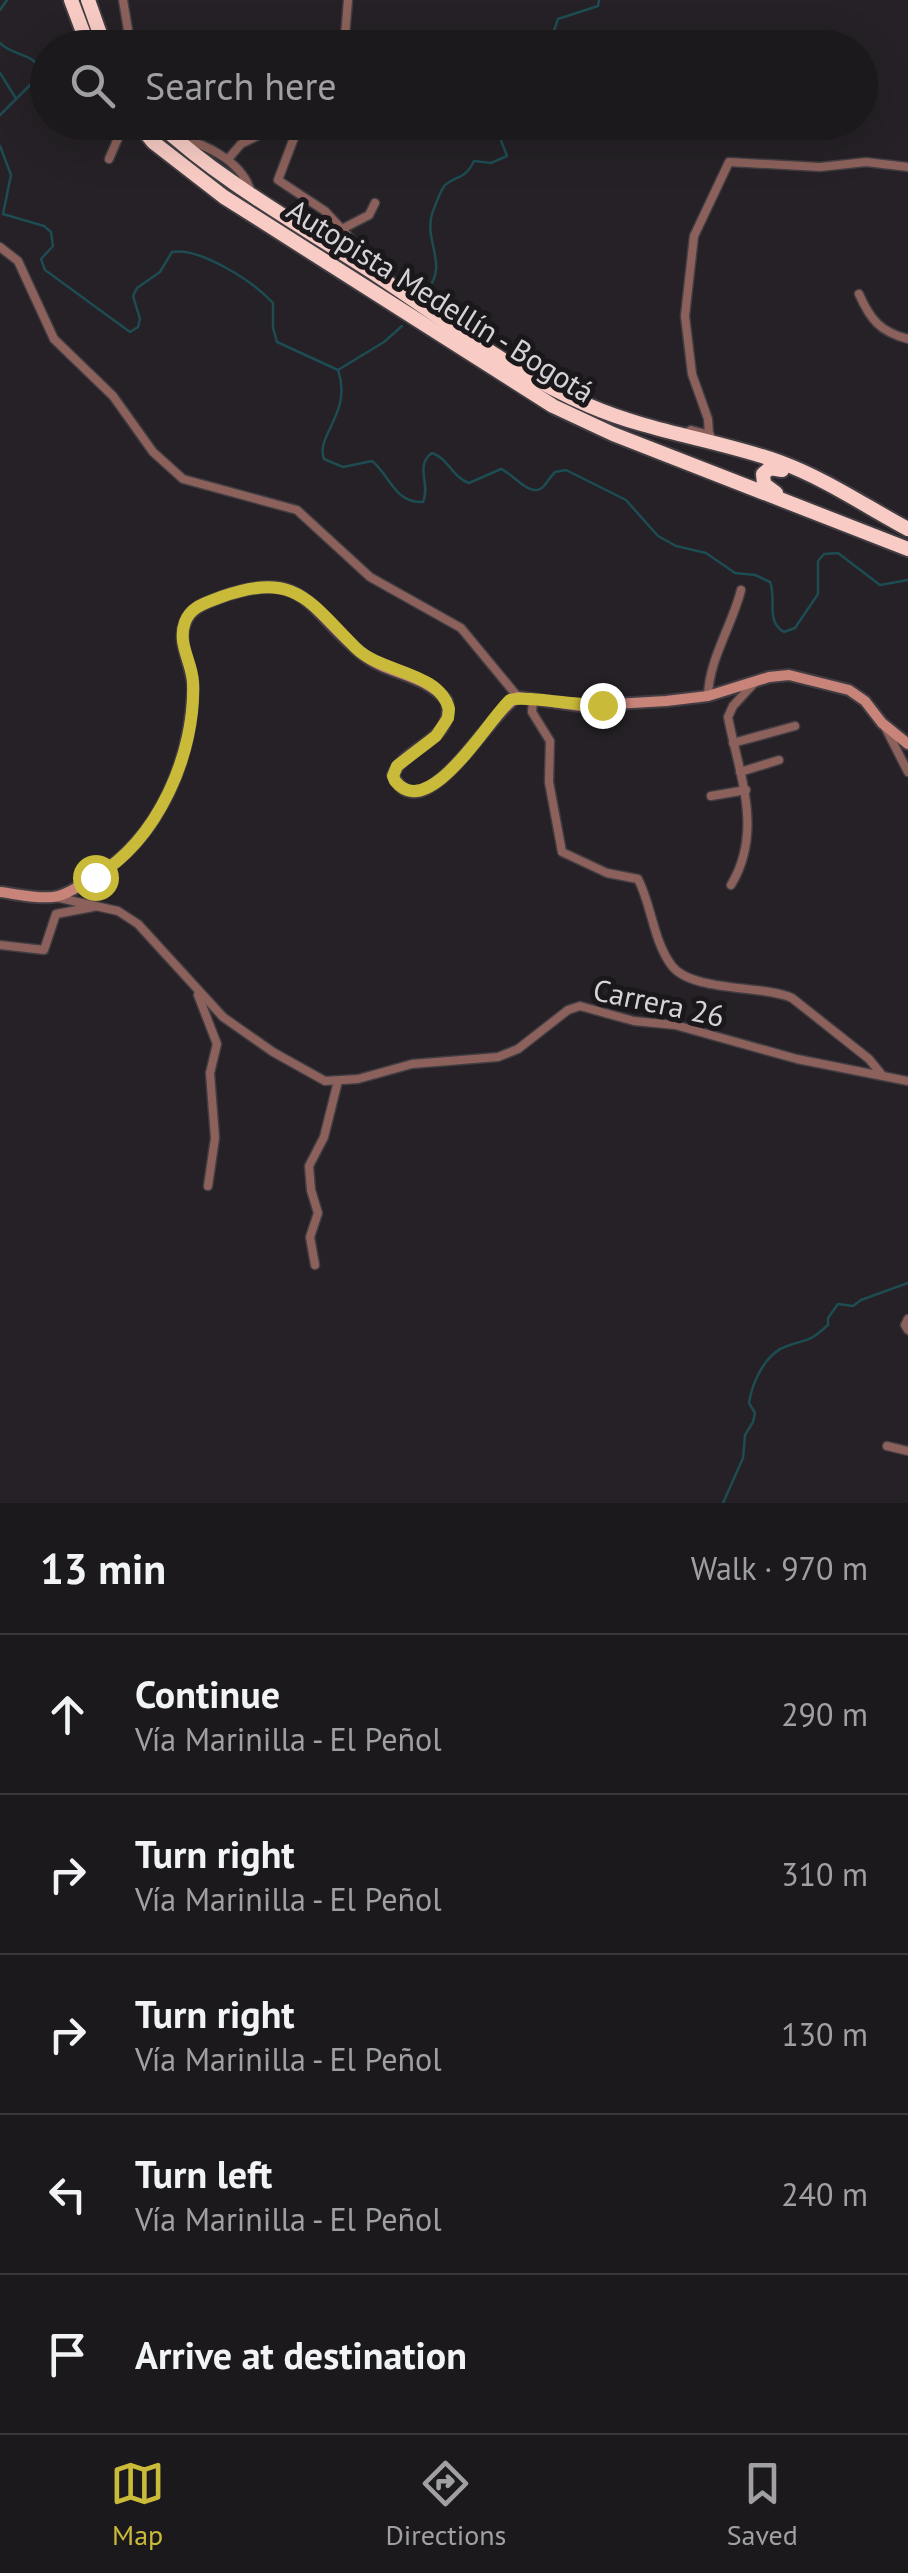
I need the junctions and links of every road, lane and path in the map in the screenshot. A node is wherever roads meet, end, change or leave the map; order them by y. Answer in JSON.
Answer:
{"nodes":[{"id":1,"x":71,"y":0,"type":"edge"},
{"id":2,"x":88,"y":0,"type":"edge"},
{"id":3,"x":122,"y":0,"type":"edge"},
{"id":4,"x":348,"y":0,"type":"edge"},
{"id":5,"x":82,"y":30,"type":"edge"},
{"id":6,"x":99,"y":30,"type":"edge"},
{"id":7,"x":127,"y":30,"type":"edge"},
{"id":8,"x":346,"y":30,"type":"edge"},
{"id":9,"x":117,"y":140,"type":"edge"},
{"id":10,"x":151,"y":140,"type":"edge"},
{"id":11,"x":176,"y":140,"type":"edge"},
{"id":12,"x":188,"y":140,"type":"edge"},
{"id":13,"x":249,"y":140,"type":"edge"},
{"id":14,"x":293,"y":140,"type":"edge"},
{"id":15,"x":109,"y":159,"type":"dead end"},
{"id":16,"x":228,"y":159,"type":"junction"},
{"id":17,"x":908,"y":167,"type":"edge"},
{"id":18,"x":250,"y":193,"type":"junction"},
{"id":19,"x":375,"y":203,"type":"dead end"},
{"id":20,"x":342,"y":229,"type":"junction"},
{"id":21,"x":0,"y":247,"type":"edge"},
{"id":22,"x":390,"y":284,"type":"junction"},
{"id":23,"x":859,"y":294,"type":"dead end"},
{"id":24,"x":908,"y":338,"type":"edge"},
{"id":25,"x":683,"y":435,"type":"junction"},
{"id":26,"x":709,"y":435,"type":"junction"},
{"id":27,"x":729,"y":448,"type":"junction"},
{"id":28,"x":852,"y":496,"type":"junction"},
{"id":29,"x":820,"y":516,"type":"junction"},
{"id":30,"x":908,"y":529,"type":"edge"},
{"id":31,"x":908,"y":549,"type":"edge"},
{"id":32,"x":741,"y":590,"type":"dead end"},
{"id":33,"x":758,"y":680,"type":"junction"},
{"id":34,"x":708,"y":696,"type":"junction"},
{"id":35,"x":518,"y":697,"type":"junction"},
{"id":36,"x":533,"y":700,"type":"junction"},
{"id":37,"x":882,"y":723,"type":"junction"},
{"id":38,"x":794,"y":726,"type":"dead end"},
{"id":39,"x":733,"y":743,"type":"junction"},
{"id":40,"x":908,"y":744,"type":"edge"},
{"id":41,"x":779,"y":760,"type":"dead end"},
{"id":42,"x":740,"y":772,"type":"junction"},
{"id":43,"x":908,"y":772,"type":"edge"},
{"id":44,"x":746,"y":790,"type":"junction"},
{"id":45,"x":711,"y":796,"type":"dead end"},
{"id":46,"x":731,"y":886,"type":"dead end"},
{"id":47,"x":0,"y":892,"type":"edge"},
{"id":48,"x":54,"y":897,"type":"junction"},
{"id":49,"x":102,"y":906,"type":"junction"},
{"id":50,"x":0,"y":945,"type":"edge"},
{"id":51,"x":194,"y":986,"type":"junction"},
{"id":52,"x":882,"y":1075,"type":"junction"},
{"id":53,"x":338,"y":1081,"type":"junction"},
{"id":54,"x":908,"y":1081,"type":"edge"},
{"id":55,"x":208,"y":1186,"type":"dead end"},
{"id":56,"x":316,"y":1264,"type":"dead end"},
{"id":57,"x":908,"y":1319,"type":"edge"},
{"id":58,"x":908,"y":1330,"type":"edge"},
{"id":59,"x":888,"y":1446,"type":"dead end"},
{"id":60,"x":908,"y":1451,"type":"edge"}],
"edges":[{"from":1,"to":5,"type":"highway"},
{"from":2,"to":6,"type":"highway"},
{"from":3,"to":7,"type":"street"},
{"from":4,"to":8,"type":"street"},
{"from":9,"to":15,"type":"street"},
{"from":10,"to":29,"type":"highway","name":"Autopista Medellín - Bogotá"},
{"from":11,"to":18,"type":"highway","name":"Autopista Medellín - Bogotá"},
{"from":12,"to":16,"type":"street"},
{"from":13,"to":16,"type":"street"},
{"from":14,"to":20,"type":"street"},
{"from":16,"to":18,"type":"street"},
{"from":17,"to":26,"type":"street"},
{"from":18,"to":22,"type":"highway","name":"Autopista Medellín - Bogotá"},
{"from":19,"to":20,"type":"street"},
{"from":20,"to":22,"type":"street"},
{"from":21,"to":35,"type":"street"},
{"from":22,"to":25,"type":"highway","name":"Autopista Medellín - Bogotá"},
{"from":23,"to":24,"type":"street"},
{"from":25,"to":26,"type":"street"},
{"from":25,"to":27,"type":"highway","name":"Autopista Medellín - Bogotá"},
{"from":26,"to":27,"type":"street"},
{"from":27,"to":28,"type":"highway","name":"Autopista Medellín - Bogotá"},
{"from":28,"to":29,"type":"highway"},
{"from":28,"to":30,"type":"highway","name":"Autopista Medellín - Bogotá"},
{"from":29,"to":31,"type":"highway","name":"Autopista Medellín - Bogotá"},
{"from":32,"to":34,"type":"street"},
{"from":33,"to":34,"type":"main road"},
{"from":33,"to":37,"type":"main road"},
{"from":33,"to":39,"type":"street"},
{"from":34,"to":36,"type":"main road"},
{"from":35,"to":36,"type":"main road"},
{"from":35,"to":48,"type":"main road"},
{"from":36,"to":52,"type":"street"},
{"from":37,"to":40,"type":"main road"},
{"from":37,"to":43,"type":"street"},
{"from":38,"to":39,"type":"street"},
{"from":39,"to":42,"type":"street"},
{"from":41,"to":42,"type":"street"},
{"from":42,"to":44,"type":"street"},
{"from":44,"to":45,"type":"street"},
{"from":44,"to":46,"type":"street"},
{"from":47,"to":48,"type":"main road"},
{"from":48,"to":49,"type":"street"},
{"from":49,"to":50,"type":"street"},
{"from":49,"to":51,"type":"street"},
{"from":51,"to":53,"type":"street"},
{"from":51,"to":55,"type":"street"},
{"from":52,"to":53,"type":"street","name":"Carrera 26"},
{"from":52,"to":54,"type":"street","name":"Carrera 26"},
{"from":53,"to":56,"type":"street"},
{"from":57,"to":58,"type":"street"},
{"from":59,"to":60,"type":"street"}]}
